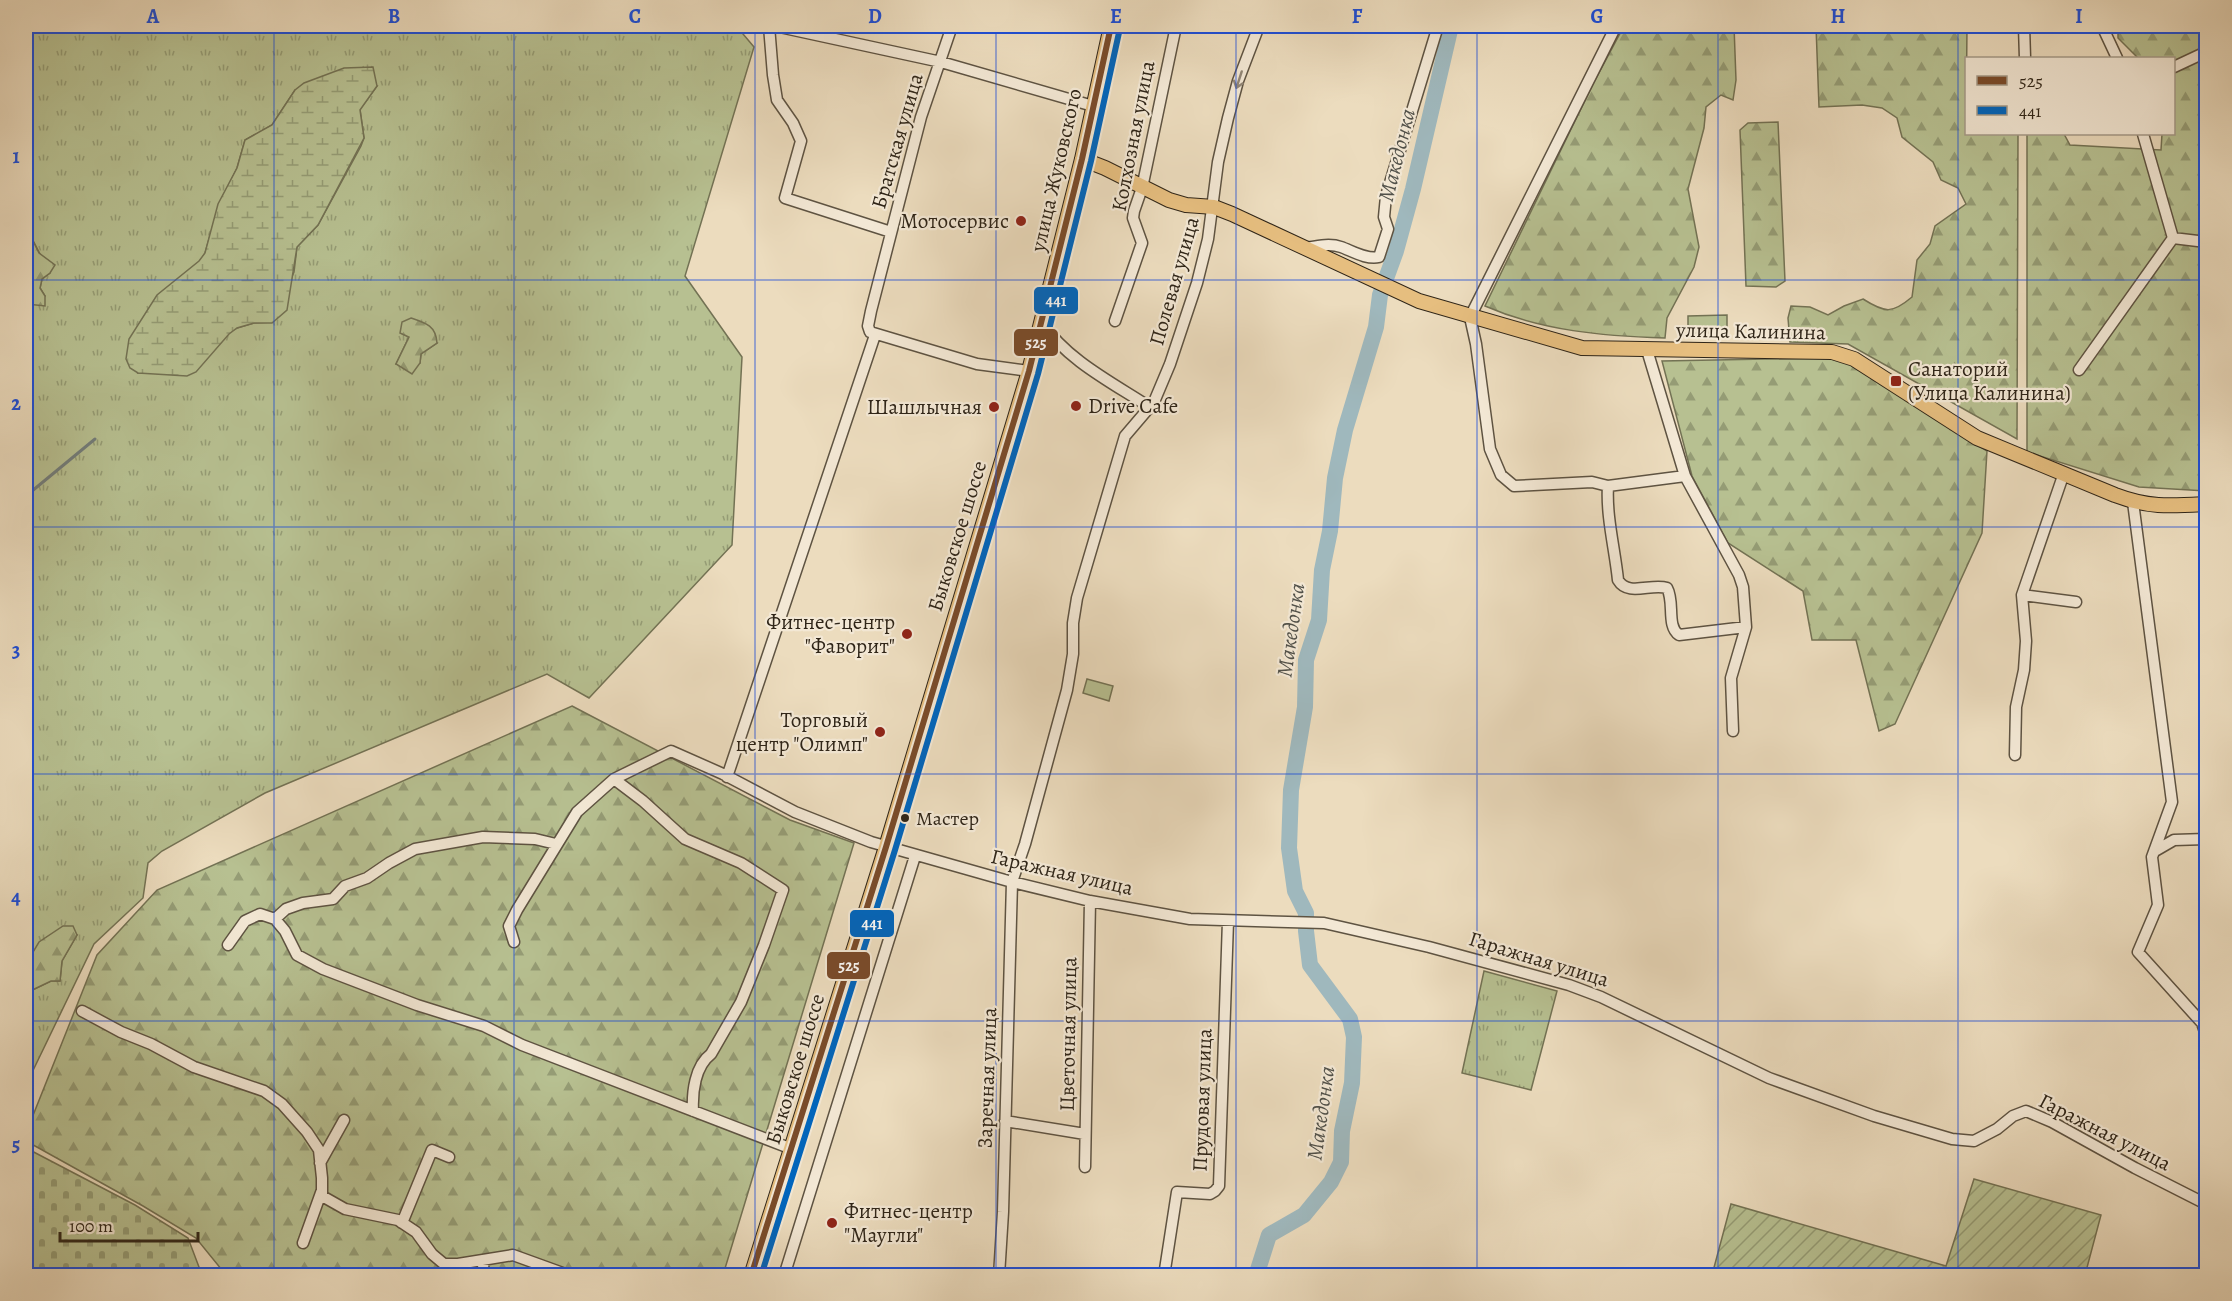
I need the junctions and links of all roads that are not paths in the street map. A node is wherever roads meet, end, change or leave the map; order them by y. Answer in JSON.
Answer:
{"nodes":[{"id":1,"x":769,"y":26,"type":"edge"},
{"id":2,"x":776,"y":26,"type":"edge"},
{"id":3,"x":952,"y":26,"type":"edge"},
{"id":4,"x":1111,"y":26,"type":"edge"},
{"id":5,"x":1176,"y":26,"type":"edge"},
{"id":6,"x":1259,"y":26,"type":"edge"},
{"id":7,"x":1438,"y":26,"type":"edge"},
{"id":8,"x":1616,"y":26,"type":"edge"},
{"id":9,"x":2024,"y":26,"type":"edge"},
{"id":10,"x":2102,"y":26,"type":"edge"},
{"id":11,"x":2206,"y":52,"type":"edge"},
{"id":12,"x":2025,"y":57,"type":"edge"},
{"id":13,"x":2117,"y":57,"type":"edge"},
{"id":14,"x":941,"y":62,"type":"junction"},
{"id":15,"x":2175,"y":67,"type":"edge"},
{"id":16,"x":1093,"y":106,"type":"junction"},
{"id":17,"x":2144,"y":135,"type":"edge"},
{"id":18,"x":1082,"y":159,"type":"junction"},
{"id":19,"x":1142,"y":188,"type":"junction"},
{"id":20,"x":1214,"y":207,"type":"junction"},
{"id":21,"x":891,"y":232,"type":"junction"},
{"id":22,"x":2174,"y":238,"type":"junction"},
{"id":23,"x":2206,"y":242,"type":"edge"},
{"id":24,"x":1306,"y":248,"type":"junction"},
{"id":25,"x":1470,"y":317,"type":"junction"},
{"id":26,"x":1115,"y":321,"type":"dead end"},
{"id":27,"x":1042,"y":323,"type":"junction"},
{"id":28,"x":872,"y":331,"type":"junction"},
{"id":29,"x":1647,"y":350,"type":"junction"},
{"id":30,"x":2079,"y":369,"type":"dead end"},
{"id":31,"x":1029,"y":371,"type":"junction"},
{"id":32,"x":1151,"y":408,"type":"junction"},
{"id":33,"x":2064,"y":473,"type":"junction"},
{"id":34,"x":1685,"y":476,"type":"junction"},
{"id":35,"x":1608,"y":486,"type":"junction"},
{"id":36,"x":2133,"y":502,"type":"junction"},
{"id":37,"x":2206,"y":504,"type":"edge"},
{"id":38,"x":2022,"y":595,"type":"junction"},
{"id":39,"x":2076,"y":602,"type":"dead end"},
{"id":40,"x":1746,"y":627,"type":"junction"},
{"id":41,"x":1733,"y":731,"type":"dead end"},
{"id":42,"x":2015,"y":755,"type":"dead end"},
{"id":43,"x":727,"y":777,"type":"junction"},
{"id":44,"x":614,"y":779,"type":"junction"},
{"id":45,"x":2206,"y":839,"type":"edge"},
{"id":46,"x":556,"y":844,"type":"junction"},
{"id":47,"x":886,"y":847,"type":"junction"},
{"id":48,"x":2155,"y":851,"type":"junction"},
{"id":49,"x":915,"y":856,"type":"junction"},
{"id":50,"x":1012,"y":882,"type":"junction"},
{"id":51,"x":1090,"y":901,"type":"junction"},
{"id":52,"x":275,"y":919,"type":"junction"},
{"id":53,"x":1228,"y":921,"type":"junction"},
{"id":54,"x":514,"y":942,"type":"dead end"},
{"id":55,"x":228,"y":945,"type":"dead end"},
{"id":56,"x":82,"y":1011,"type":"dead end"},
{"id":57,"x":2206,"y":1035,"type":"edge"},
{"id":58,"x":693,"y":1111,"type":"junction"},
{"id":59,"x":344,"y":1120,"type":"dead end"},
{"id":60,"x":1005,"y":1121,"type":"junction"},
{"id":61,"x":1085,"y":1134,"type":"junction"},
{"id":62,"x":792,"y":1149,"type":"junction"},
{"id":63,"x":449,"y":1157,"type":"dead end"},
{"id":64,"x":321,"y":1163,"type":"junction"},
{"id":65,"x":1085,"y":1167,"type":"dead end"},
{"id":66,"x":322,"y":1189,"type":"junction"},
{"id":67,"x":2206,"y":1204,"type":"edge"},
{"id":68,"x":402,"y":1223,"type":"junction"},
{"id":69,"x":303,"y":1243,"type":"dead end"},
{"id":70,"x":484,"y":1260,"type":"junction"},
{"id":71,"x":482,"y":1275,"type":"edge"},
{"id":72,"x":571,"y":1275,"type":"edge"},
{"id":73,"x":751,"y":1275,"type":"edge"},
{"id":74,"x":784,"y":1275,"type":"edge"},
{"id":75,"x":999,"y":1275,"type":"edge"},
{"id":76,"x":1164,"y":1275,"type":"edge"}],
"edges":[{"from":1,"to":21,"type":"street"},
{"from":2,"to":14,"type":"street","name":"Братская улица"},
{"from":3,"to":14,"type":"street"},
{"from":4,"to":16,"type":"main road","name":"улица Жуковского"},
{"from":5,"to":19,"type":"street","name":"Колхозная улица"},
{"from":6,"to":20,"type":"street","name":"Полевая улица","one_way":true},
{"from":7,"to":24,"type":"street"},
{"from":8,"to":25,"type":"street"},
{"from":9,"to":12,"type":"street"},
{"from":10,"to":13,"type":"street"},
{"from":11,"to":15,"type":"street"},
{"from":14,"to":16,"type":"street"},
{"from":14,"to":21,"type":"street","name":"Братская улица"},
{"from":16,"to":18,"type":"main road","name":"улица Жуковского"},
{"from":17,"to":22,"type":"street"},
{"from":18,"to":19,"type":"main road","name":"улица Калинина"},
{"from":18,"to":27,"type":"main road","name":"улица Жуковского"},
{"from":19,"to":20,"type":"main road","name":"улица Калинина"},
{"from":19,"to":26,"type":"street","name":"Колхозная улица"},
{"from":20,"to":24,"type":"main road","name":"улица Калинина"},
{"from":20,"to":32,"type":"street","name":"Полевая улица"},
{"from":21,"to":28,"type":"street","name":"Братская улица"},
{"from":22,"to":23,"type":"street"},
{"from":22,"to":30,"type":"street"},
{"from":24,"to":25,"type":"main road","name":"улица Калинина"},
{"from":25,"to":29,"type":"main road","name":"улица Калинина"},
{"from":25,"to":35,"type":"street"},
{"from":27,"to":31,"type":"main road","name":"Быковское шоссе"},
{"from":27,"to":32,"type":"street"},
{"from":28,"to":31,"type":"street"},
{"from":28,"to":43,"type":"street","name":"Братская улица"},
{"from":29,"to":33,"type":"main road","name":"улица Калинина"},
{"from":29,"to":34,"type":"street"},
{"from":31,"to":47,"type":"main road","name":"Быковское шоссе"},
{"from":32,"to":50,"type":"street","name":"Полевая улица"},
{"from":33,"to":36,"type":"main road","name":"улица Калинина"},
{"from":33,"to":38,"type":"street"},
{"from":34,"to":35,"type":"street"},
{"from":34,"to":40,"type":"street"},
{"from":35,"to":40,"type":"street"},
{"from":36,"to":37,"type":"main road","name":"улица Калинина"},
{"from":36,"to":48,"type":"street"},
{"from":38,"to":39,"type":"street"},
{"from":38,"to":42,"type":"street"},
{"from":40,"to":41,"type":"street"},
{"from":43,"to":44,"type":"street","name":"Гаражная улица"},
{"from":43,"to":47,"type":"street","name":"Гаражная улица"},
{"from":44,"to":46,"type":"street"},
{"from":44,"to":58,"type":"street"},
{"from":45,"to":48,"type":"street"},
{"from":46,"to":52,"type":"street"},
{"from":46,"to":54,"type":"street"},
{"from":47,"to":49,"type":"street","name":"Гаражная улица"},
{"from":47,"to":62,"type":"main road","name":"Быковское шоссе"},
{"from":48,"to":57,"type":"street"},
{"from":49,"to":50,"type":"street","name":"Гаражная улица"},
{"from":49,"to":74,"type":"street"},
{"from":50,"to":51,"type":"street","name":"Гаражная улица"},
{"from":50,"to":60,"type":"street","name":"Заречная улица"},
{"from":51,"to":53,"type":"street","name":"Гаражная улица"},
{"from":51,"to":61,"type":"street","name":"Цветочная улица"},
{"from":52,"to":55,"type":"street"},
{"from":52,"to":58,"type":"street"},
{"from":53,"to":67,"type":"street","name":"Гаражная улица"},
{"from":53,"to":76,"type":"street","name":"Прудовая улица"},
{"from":56,"to":64,"type":"street"},
{"from":58,"to":62,"type":"street"},
{"from":59,"to":64,"type":"street"},
{"from":60,"to":61,"type":"street"},
{"from":60,"to":75,"type":"street","name":"Заречная улица"},
{"from":61,"to":65,"type":"street","name":"Цветочная улица"},
{"from":62,"to":73,"type":"main road","name":"Быковское шоссе"},
{"from":63,"to":68,"type":"street"},
{"from":64,"to":66,"type":"street"},
{"from":66,"to":68,"type":"street"},
{"from":66,"to":69,"type":"street"},
{"from":68,"to":70,"type":"street"},
{"from":70,"to":71,"type":"street"},
{"from":70,"to":72,"type":"street"}]}
